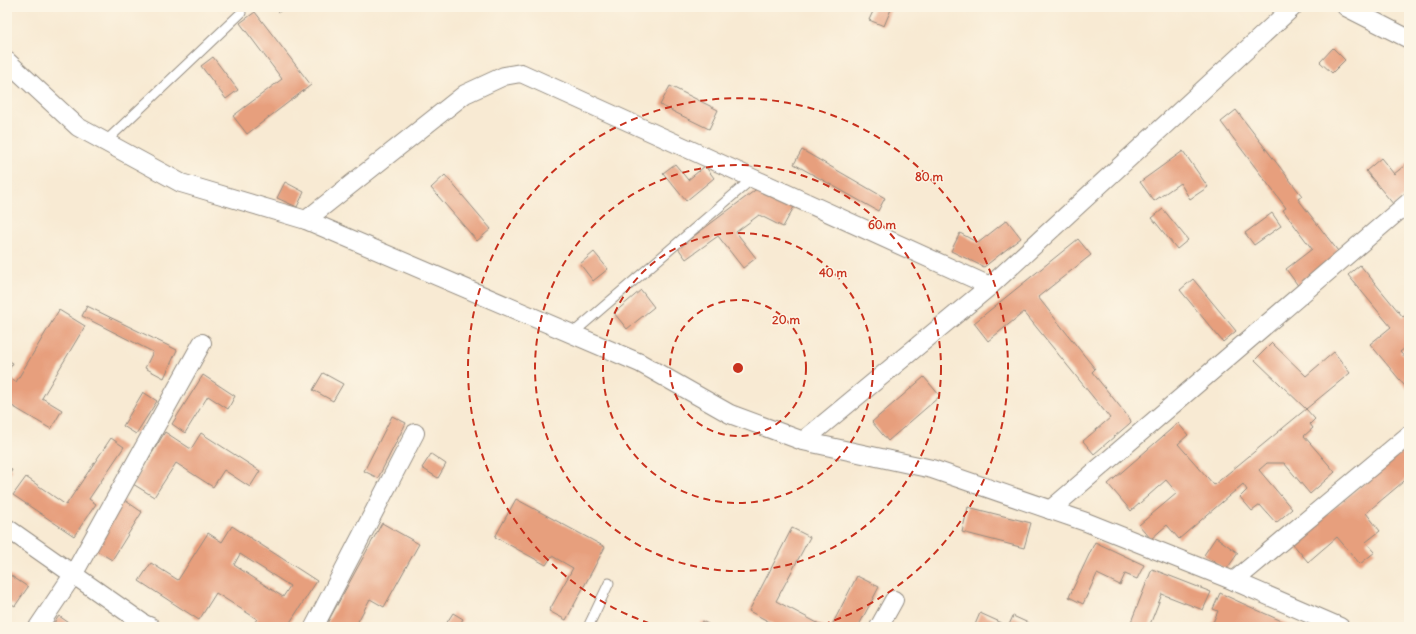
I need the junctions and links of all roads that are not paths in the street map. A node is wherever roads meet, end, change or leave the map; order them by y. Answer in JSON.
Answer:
{"nodes":[{"id":1,"x":1293,"y":7,"type":"edge"},
{"id":2,"x":1346,"y":7,"type":"edge"},
{"id":3,"x":241,"y":13,"type":"dead end"},
{"id":4,"x":1409,"y":39,"type":"edge"},
{"id":5,"x":7,"y":61,"type":"edge"},
{"id":6,"x":105,"y":142,"type":"junction"},
{"id":7,"x":753,"y":178,"type":"junction"},
{"id":8,"x":1409,"y":202,"type":"edge"},
{"id":9,"x":306,"y":220,"type":"junction"},
{"id":10,"x":990,"y":286,"type":"junction"},
{"id":11,"x":572,"y":334,"type":"junction"},
{"id":12,"x":202,"y":343,"type":"dead end"},
{"id":13,"x":415,"y":433,"type":"dead end"},
{"id":14,"x":1409,"y":436,"type":"edge"},
{"id":15,"x":803,"y":441,"type":"junction"},
{"id":16,"x":1050,"y":510,"type":"junction"},
{"id":17,"x":7,"y":528,"type":"edge"},
{"id":18,"x":73,"y":575,"type":"junction"},
{"id":19,"x":1234,"y":581,"type":"junction"},
{"id":20,"x":609,"y":583,"type":"dead end"},
{"id":21,"x":894,"y":600,"type":"dead end"},
{"id":22,"x":38,"y":627,"type":"edge"},
{"id":23,"x":151,"y":627,"type":"edge"},
{"id":24,"x":314,"y":627,"type":"edge"},
{"id":25,"x":588,"y":627,"type":"edge"},
{"id":26,"x":878,"y":627,"type":"edge"},
{"id":27,"x":1340,"y":627,"type":"edge"}],
"edges":[{"from":1,"to":10,"type":"street"},
{"from":2,"to":4,"type":"street"},
{"from":3,"to":6,"type":"lane"},
{"from":5,"to":6,"type":"street"},
{"from":6,"to":9,"type":"street"},
{"from":7,"to":9,"type":"street"},
{"from":7,"to":10,"type":"street"},
{"from":7,"to":11,"type":"lane"},
{"from":8,"to":16,"type":"street"},
{"from":9,"to":11,"type":"street"},
{"from":10,"to":15,"type":"street"},
{"from":11,"to":15,"type":"street"},
{"from":12,"to":18,"type":"street"},
{"from":13,"to":24,"type":"street"},
{"from":14,"to":19,"type":"street"},
{"from":15,"to":16,"type":"street"},
{"from":16,"to":19,"type":"street"},
{"from":17,"to":18,"type":"street"},
{"from":18,"to":22,"type":"street"},
{"from":18,"to":23,"type":"street"},
{"from":19,"to":27,"type":"street"},
{"from":20,"to":25,"type":"lane"},
{"from":21,"to":26,"type":"street"}]}
